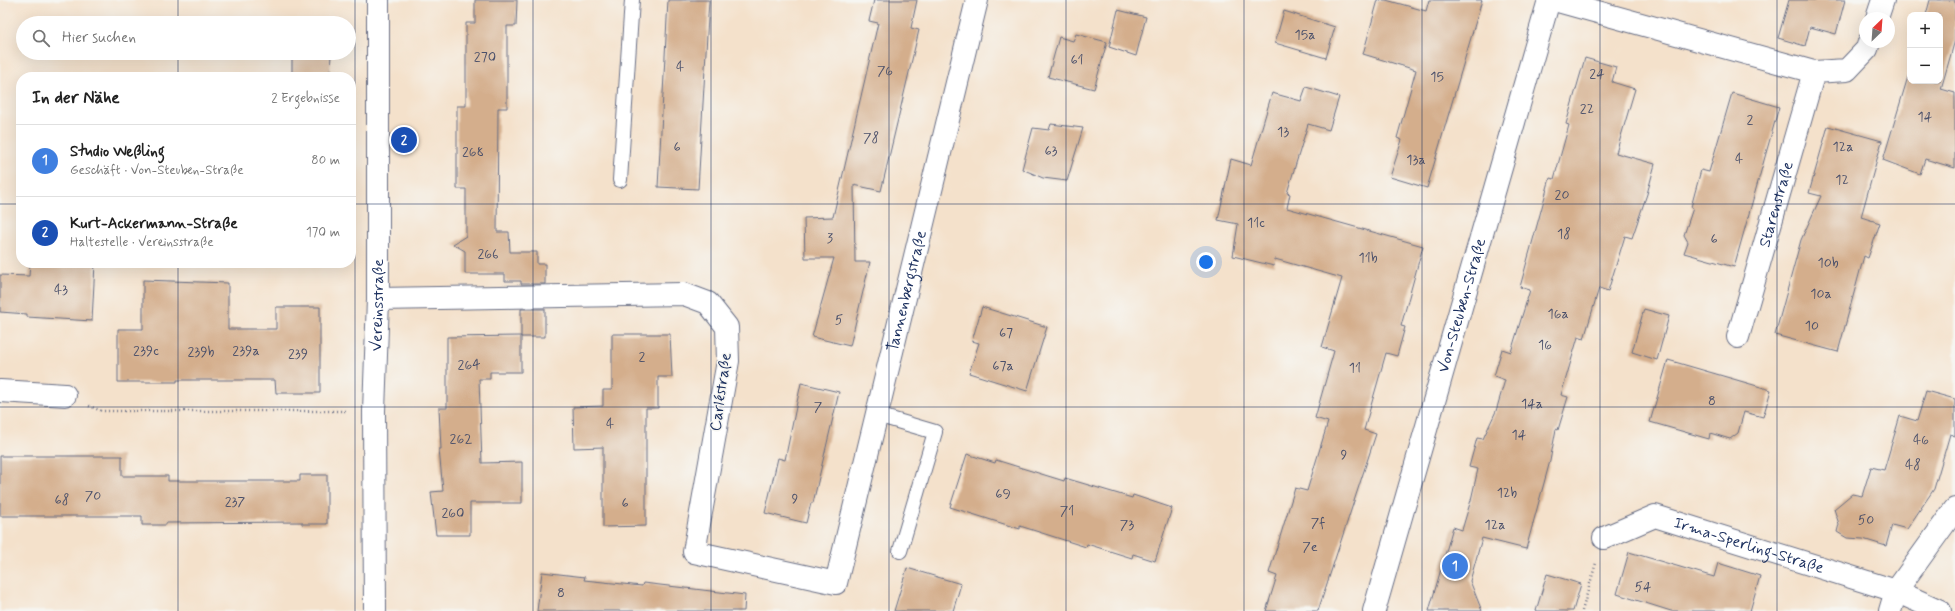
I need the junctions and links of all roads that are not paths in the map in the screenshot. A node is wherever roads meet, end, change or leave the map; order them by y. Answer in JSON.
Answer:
{"nodes":[{"id":1,"x":378,"y":0,"type":"edge"},
{"id":2,"x":632,"y":0,"type":"edge"},
{"id":3,"x":977,"y":0,"type":"edge"},
{"id":4,"x":1548,"y":0,"type":"edge"},
{"id":5,"x":1554,"y":0,"type":"edge"},
{"id":6,"x":1883,"y":0,"type":"edge"},
{"id":7,"x":1879,"y":12,"type":"edge"},
{"id":8,"x":1867,"y":48,"type":"edge"},
{"id":9,"x":1814,"y":72,"type":"junction"},
{"id":10,"x":620,"y":180,"type":"dead end"},
{"id":11,"x":378,"y":299,"type":"junction"},
{"id":12,"x":1738,"y":337,"type":"dead end"},
{"id":13,"x":0,"y":391,"type":"edge"},
{"id":14,"x":65,"y":395,"type":"road end"},
{"id":15,"x":877,"y":415,"type":"junction"},
{"id":16,"x":1955,"y":509,"type":"edge"},
{"id":17,"x":1604,"y":538,"type":"road end"},
{"id":18,"x":900,"y":551,"type":"dead end"},
{"id":19,"x":836,"y":583,"type":"joint"},
{"id":20,"x":1896,"y":591,"type":"junction"},
{"id":21,"x":375,"y":611,"type":"edge"},
{"id":22,"x":1374,"y":611,"type":"edge"},
{"id":23,"x":1890,"y":611,"type":"edge"},
{"id":24,"x":1940,"y":611,"type":"edge"}],
"edges":[{"from":1,"to":11,"type":"street","name":"Vereinsstraße"},
{"from":2,"to":10,"type":"lane"},
{"from":3,"to":15,"type":"street","name":"Tannenbergstraße"},
{"from":4,"to":22,"type":"street","name":"Von-Steuben-Straße"},
{"from":5,"to":9,"type":"street"},
{"from":6,"to":7,"type":"street"},
{"from":8,"to":9,"type":"street"},
{"from":9,"to":12,"type":"street","name":"Starenstraße"},
{"from":11,"to":19,"type":"street","name":"Carléstraße"},
{"from":11,"to":21,"type":"street","name":"Vereinsstraße"},
{"from":13,"to":14,"type":"street"},
{"from":15,"to":18,"type":"lane"},
{"from":15,"to":19,"type":"street","name":"Tannenbergstraße"},
{"from":16,"to":20,"type":"street"},
{"from":17,"to":20,"type":"street","name":"Irma-Sperling-Straße"},
{"from":20,"to":23,"type":"street"},
{"from":20,"to":24,"type":"street","name":"Irma-Sperling-Straße"}]}
